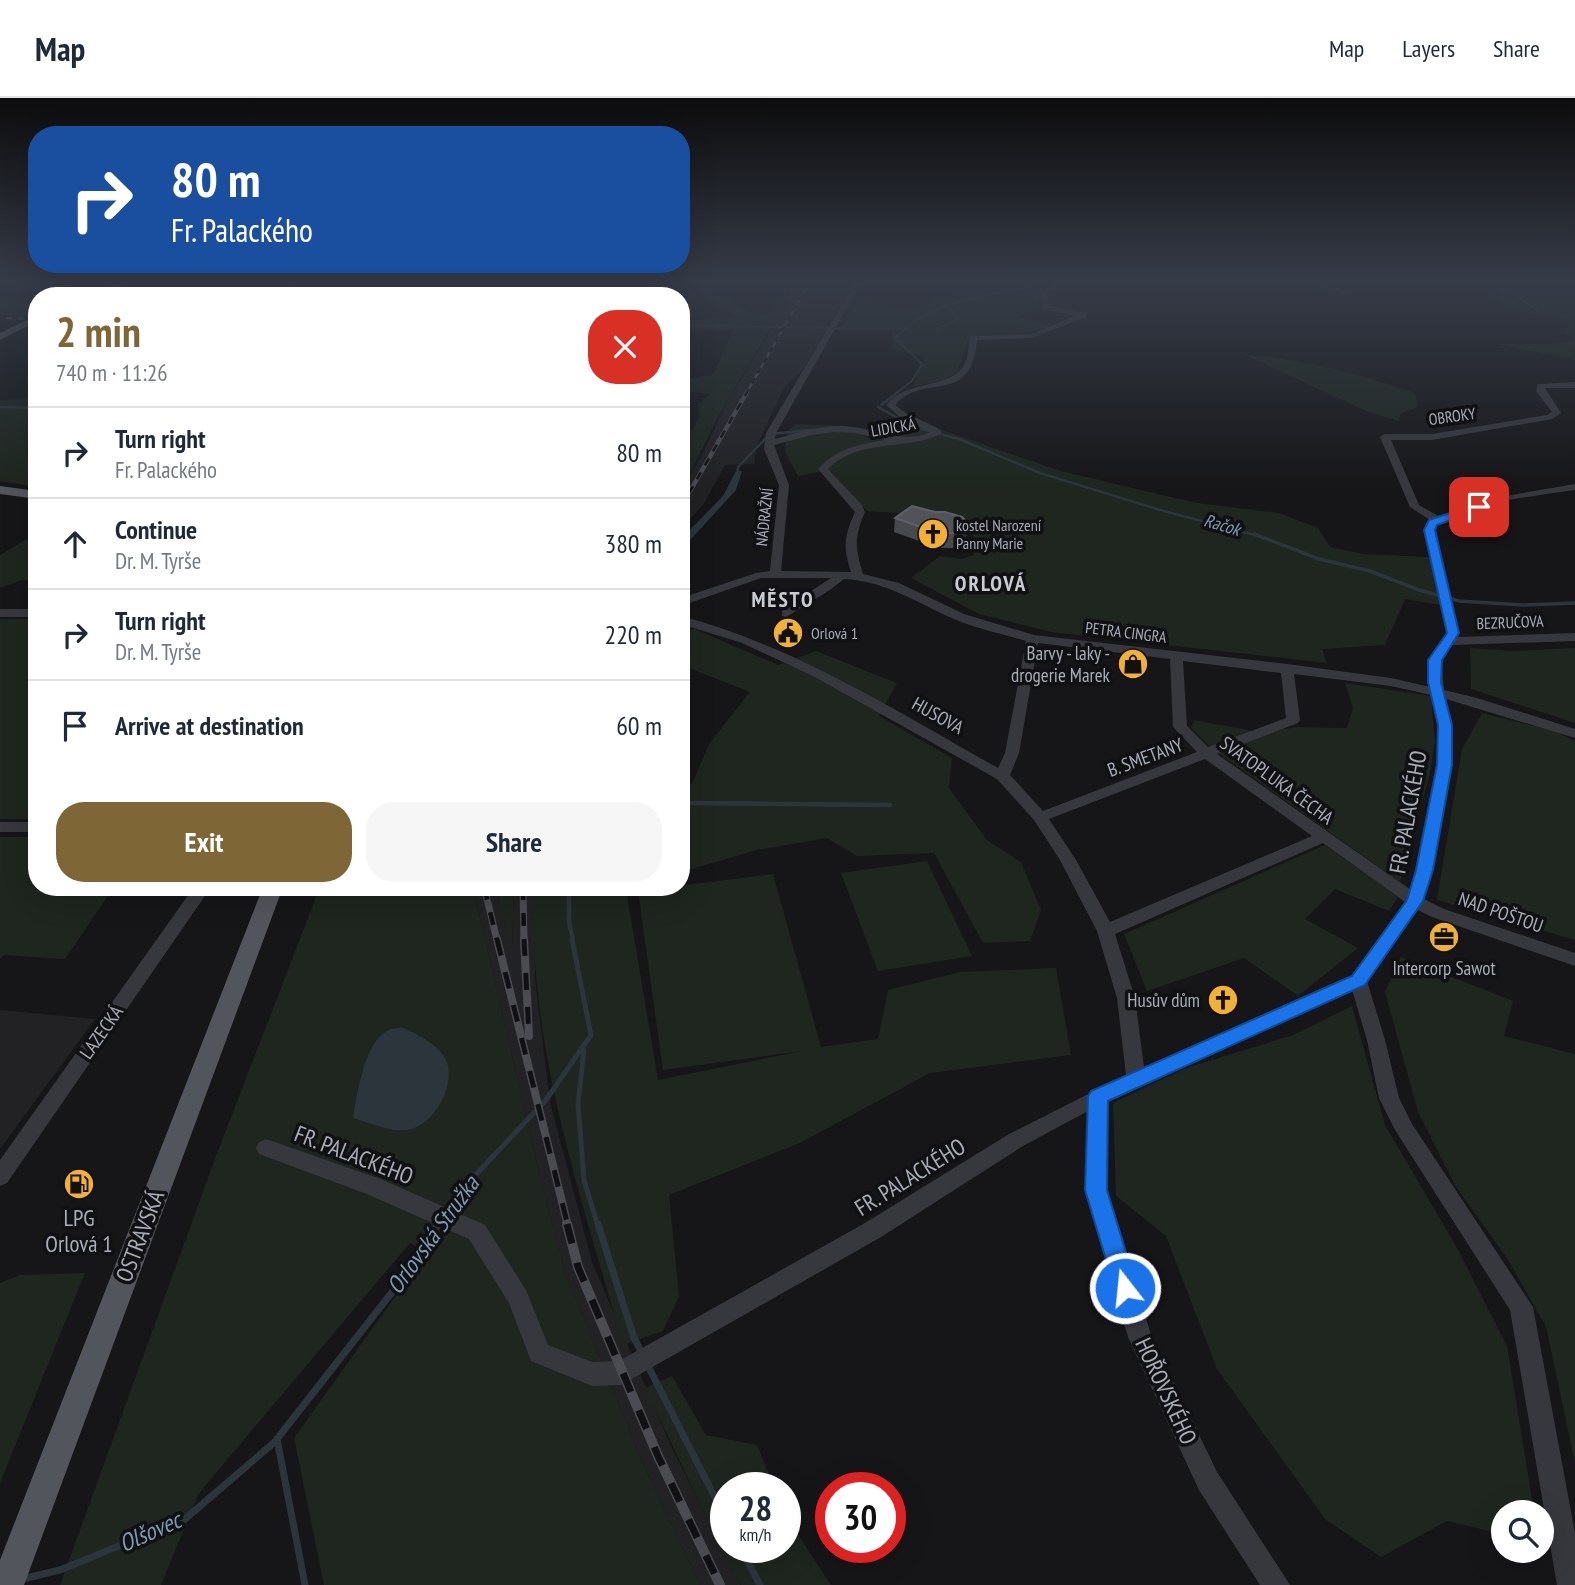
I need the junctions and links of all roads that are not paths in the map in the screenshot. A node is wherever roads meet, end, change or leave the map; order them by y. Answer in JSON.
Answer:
{"nodes":[{"id":1,"x":819,"y":350,"type":"edge"},
{"id":2,"x":971,"y":350,"type":"edge"},
{"id":3,"x":1575,"y":384,"type":"edge"},
{"id":4,"x":909,"y":440,"type":"junction"},
{"id":5,"x":768,"y":444,"type":"junction"},
{"id":6,"x":1575,"y":487,"type":"edge"},
{"id":7,"x":0,"y":490,"type":"edge"},
{"id":8,"x":28,"y":494,"type":"edge"},
{"id":9,"x":1437,"y":520,"type":"junction"},
{"id":10,"x":775,"y":574,"type":"junction"},
{"id":11,"x":841,"y":575,"type":"junction"},
{"id":12,"x":858,"y":576,"type":"junction"},
{"id":13,"x":690,"y":599,"type":"edge"},
{"id":14,"x":0,"y":613,"type":"edge"},
{"id":15,"x":28,"y":613,"type":"edge"},
{"id":16,"x":786,"y":613,"type":"dead end"},
{"id":17,"x":690,"y":623,"type":"edge"},
{"id":18,"x":1575,"y":637,"type":"edge"},
{"id":19,"x":1033,"y":639,"type":"junction"},
{"id":20,"x":1446,"y":641,"type":"junction"},
{"id":21,"x":1175,"y":656,"type":"junction"},
{"id":22,"x":1287,"y":668,"type":"junction"},
{"id":23,"x":1437,"y":692,"type":"junction"},
{"id":24,"x":1575,"y":734,"type":"edge"},
{"id":25,"x":1207,"y":754,"type":"junction"},
{"id":26,"x":1002,"y":776,"type":"junction"},
{"id":27,"x":1040,"y":817,"type":"junction"},
{"id":28,"x":0,"y":827,"type":"edge"},
{"id":29,"x":28,"y":827,"type":"edge"},
{"id":30,"x":1324,"y":837,"type":"junction"},
{"id":31,"x":196,"y":896,"type":"edge"},
{"id":32,"x":270,"y":896,"type":"edge"},
{"id":33,"x":1415,"y":901,"type":"junction"},
{"id":34,"x":1106,"y":931,"type":"junction"},
{"id":35,"x":1575,"y":960,"type":"edge"},
{"id":36,"x":1358,"y":981,"type":"junction"},
{"id":37,"x":1136,"y":1077,"type":"junction"},
{"id":38,"x":1098,"y":1096,"type":"junction"},
{"id":39,"x":266,"y":1148,"type":"dead end"},
{"id":40,"x":0,"y":1177,"type":"edge"},
{"id":41,"x":7,"y":1585,"type":"edge"},
{"id":42,"x":1276,"y":1585,"type":"edge"},
{"id":43,"x":1571,"y":1585,"type":"edge"}],
"edges":[{"from":1,"to":5,"type":"street"},
{"from":2,"to":4,"type":"street","name":"LIDICKÁ"},
{"from":3,"to":9,"type":"street","name":"OBROKY"},
{"from":4,"to":5,"type":"street"},
{"from":4,"to":12,"type":"street","name":"LIDICKÁ"},
{"from":5,"to":10,"type":"street","name":"NÁDRAŽNÍ"},
{"from":6,"to":9,"type":"street"},
{"from":7,"to":8,"type":"main road"},
{"from":9,"to":20,"type":"street","name":"FR. PALACKÉHO"},
{"from":10,"to":11,"type":"street","name":"PETRA CINGRA"},
{"from":10,"to":13,"type":"street","name":"PETRA CINGRA"},
{"from":11,"to":12,"type":"street","name":"PETRA CINGRA"},
{"from":11,"to":16,"type":"street"},
{"from":12,"to":19,"type":"street","name":"PETRA CINGRA"},
{"from":14,"to":15,"type":"street"},
{"from":17,"to":26,"type":"street","name":"HUSOVA"},
{"from":18,"to":20,"type":"street","name":"BEZRUČOVA"},
{"from":19,"to":21,"type":"street","name":"PETRA CINGRA"},
{"from":19,"to":26,"type":"street"},
{"from":20,"to":23,"type":"street","name":"FR. PALACKÉHO"},
{"from":21,"to":22,"type":"street","name":"PETRA CINGRA"},
{"from":21,"to":25,"type":"street","name":"SVATOPLUKA ČECHA"},
{"from":22,"to":23,"type":"street","name":"PETRA CINGRA"},
{"from":22,"to":25,"type":"street","name":"B. SMETANY"},
{"from":23,"to":24,"type":"street","name":"PETRA CINGRA"},
{"from":23,"to":33,"type":"street","name":"FR. PALACKÉHO"},
{"from":25,"to":27,"type":"street","name":"B. SMETANY"},
{"from":25,"to":30,"type":"street","name":"SVATOPLUKA ČECHA"},
{"from":26,"to":27,"type":"street","name":"HUSOVA"},
{"from":27,"to":34,"type":"street","name":"HUSOVA"},
{"from":28,"to":29,"type":"street"},
{"from":30,"to":33,"type":"street","name":"SVATOPLUKA ČECHA"},
{"from":30,"to":34,"type":"street"},
{"from":31,"to":40,"type":"street","name":"LAZECKÁ"},
{"from":32,"to":41,"type":"main road","name":"OSTRAVSKÁ"},
{"from":33,"to":35,"type":"street","name":"NAD POŠTOU"},
{"from":33,"to":36,"type":"street","name":"FR. PALACKÉHO"},
{"from":34,"to":37,"type":"street","name":"HUSOVA"},
{"from":36,"to":37,"type":"street","name":"FR. PALACKÉHO"},
{"from":36,"to":43,"type":"street"},
{"from":37,"to":38,"type":"street","name":"FR. PALACKÉHO"},
{"from":38,"to":39,"type":"street","name":"FR. PALACKÉHO"},
{"from":38,"to":42,"type":"street","name":"HOŘOVSKÉHO"}]}
